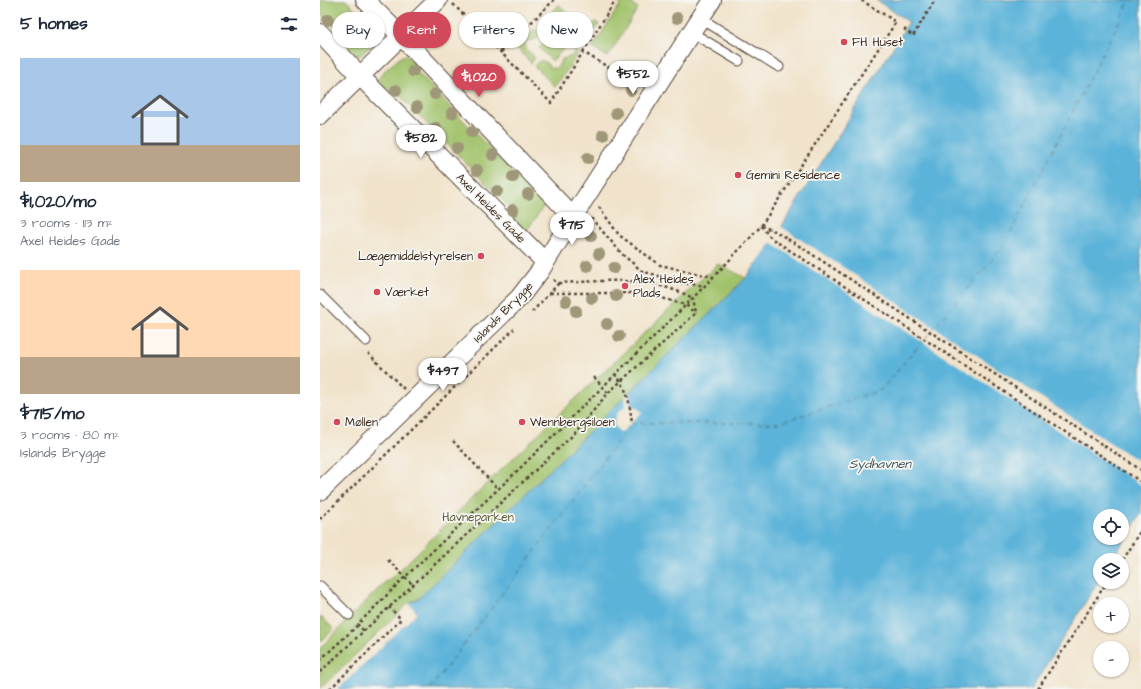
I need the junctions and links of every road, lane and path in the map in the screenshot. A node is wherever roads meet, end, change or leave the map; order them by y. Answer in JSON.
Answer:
{"nodes":[{"id":1,"x":364,"y":0,"type":"edge"},
{"id":2,"x":438,"y":0,"type":"edge"},
{"id":3,"x":450,"y":0,"type":"edge"},
{"id":4,"x":554,"y":0,"type":"edge"},
{"id":5,"x":616,"y":0,"type":"edge"},
{"id":6,"x":712,"y":0,"type":"edge"},
{"id":7,"x":861,"y":0,"type":"edge"},
{"id":8,"x":935,"y":0,"type":"edge"},
{"id":9,"x":426,"y":12,"type":"edge"},
{"id":10,"x":695,"y":25,"type":"junction"},
{"id":11,"x":393,"y":28,"type":"edge"},
{"id":12,"x":904,"y":30,"type":"dead end"},
{"id":13,"x":320,"y":34,"type":"edge"},
{"id":14,"x":393,"y":44,"type":"edge"},
{"id":15,"x":414,"y":48,"type":"edge"},
{"id":16,"x":501,"y":52,"type":"junction"},
{"id":17,"x":583,"y":52,"type":"junction"},
{"id":18,"x":739,"y":61,"type":"dead end"},
{"id":19,"x":779,"y":67,"type":"dead end"},
{"id":20,"x":360,"y":76,"type":"junction"},
{"id":21,"x":652,"y":93,"type":"junction"},
{"id":22,"x":320,"y":115,"type":"edge"},
{"id":23,"x":580,"y":205,"type":"junction"},
{"id":24,"x":760,"y":226,"type":"junction"},
{"id":25,"x":545,"y":262,"type":"junction"},
{"id":26,"x":713,"y":277,"type":"junction"},
{"id":27,"x":534,"y":280,"type":"junction"},
{"id":28,"x":705,"y":286,"type":"junction"},
{"id":29,"x":550,"y":293,"type":"junction"},
{"id":30,"x":320,"y":295,"type":"edge"},
{"id":31,"x":693,"y":298,"type":"junction"},
{"id":32,"x":686,"y":305,"type":"junction"},
{"id":33,"x":696,"y":313,"type":"junction"},
{"id":34,"x":527,"y":316,"type":"dead end"},
{"id":35,"x":516,"y":327,"type":"dead end"},
{"id":36,"x":366,"y":341,"type":"joint"},
{"id":37,"x":615,"y":374,"type":"junction"},
{"id":38,"x":594,"y":377,"type":"dead end"},
{"id":39,"x":621,"y":381,"type":"junction"},
{"id":40,"x":397,"y":382,"type":"dead end"},
{"id":41,"x":602,"y":386,"type":"junction"},
{"id":42,"x":608,"y":393,"type":"junction"},
{"id":43,"x":632,"y":423,"type":"dead end"},
{"id":44,"x":453,"y":441,"type":"dead end"},
{"id":45,"x":1141,"y":470,"type":"edge"},
{"id":46,"x":1141,"y":482,"type":"edge"},
{"id":47,"x":498,"y":489,"type":"junction"},
{"id":48,"x":320,"y":491,"type":"edge"},
{"id":49,"x":320,"y":520,"type":"edge"},
{"id":50,"x":1141,"y":530,"type":"edge"},
{"id":51,"x":1126,"y":553,"type":"edge"},
{"id":52,"x":388,"y":560,"type":"dead end"},
{"id":53,"x":405,"y":577,"type":"junction"},
{"id":54,"x":413,"y":585,"type":"junction"},
{"id":55,"x":320,"y":586,"type":"edge"},
{"id":56,"x":1102,"y":589,"type":"edge"},
{"id":57,"x":389,"y":607,"type":"junction"},
{"id":58,"x":349,"y":615,"type":"dead end"},
{"id":59,"x":320,"y":660,"type":"edge"},
{"id":60,"x":320,"y":672,"type":"edge"},
{"id":61,"x":330,"y":689,"type":"edge"},
{"id":62,"x":1038,"y":689,"type":"edge"}],
"edges":[{"from":1,"to":11,"type":"street"},
{"from":2,"to":9,"type":"street"},
{"from":3,"to":16,"type":"path"},
{"from":4,"to":16,"type":"path"},
{"from":5,"to":17,"type":"path"},
{"from":6,"to":10,"type":"street","name":"Islands Brygge"},
{"from":7,"to":24,"type":"path"},
{"from":8,"to":12,"type":"path"},
{"from":10,"to":18,"type":"lane"},
{"from":10,"to":19,"type":"lane"},
{"from":10,"to":21,"type":"street","name":"Islands Brygge"},
{"from":13,"to":20,"type":"street","name":"Axel Heides Gade"},
{"from":14,"to":20,"type":"street"},
{"from":15,"to":23,"type":"street"},
{"from":16,"to":17,"type":"path"},
{"from":17,"to":21,"type":"path"},
{"from":20,"to":22,"type":"street"},
{"from":20,"to":25,"type":"street","name":"Axel Heides Gade"},
{"from":21,"to":23,"type":"street","name":"Islands Brygge"},
{"from":23,"to":25,"type":"street","name":"Islands Brygge"},
{"from":23,"to":26,"type":"path"},
{"from":23,"to":28,"type":"path"},
{"from":24,"to":26,"type":"path"},
{"from":24,"to":45,"type":"path"},
{"from":24,"to":46,"type":"path"},
{"from":25,"to":27,"type":"street","name":"Islands Brygge"},
{"from":26,"to":28,"type":"path"},
{"from":27,"to":29,"type":"path"},
{"from":27,"to":48,"type":"street","name":"Islands Brygge"},
{"from":28,"to":31,"type":"path"},
{"from":29,"to":31,"type":"path"},
{"from":29,"to":32,"type":"path"},
{"from":29,"to":34,"type":"path"},
{"from":30,"to":36,"type":"lane"},
{"from":31,"to":32,"type":"path"},
{"from":31,"to":33,"type":"path"},
{"from":32,"to":33,"type":"path"},
{"from":32,"to":37,"type":"path"},
{"from":33,"to":39,"type":"path"},
{"from":35,"to":49,"type":"path"},
{"from":36,"to":40,"type":"path"},
{"from":37,"to":39,"type":"path"},
{"from":37,"to":41,"type":"path"},
{"from":38,"to":41,"type":"path"},
{"from":39,"to":42,"type":"path"},
{"from":39,"to":43,"type":"path"},
{"from":41,"to":42,"type":"path"},
{"from":41,"to":47,"type":"path"},
{"from":42,"to":54,"type":"path"},
{"from":44,"to":47,"type":"path"},
{"from":47,"to":53,"type":"path"},
{"from":50,"to":51,"type":"path"},
{"from":52,"to":53,"type":"path"},
{"from":53,"to":54,"type":"path"},
{"from":53,"to":59,"type":"path"},
{"from":54,"to":57,"type":"path"},
{"from":55,"to":58,"type":"lane"},
{"from":56,"to":62,"type":"path"},
{"from":57,"to":60,"type":"path"},
{"from":57,"to":61,"type":"path"}]}
